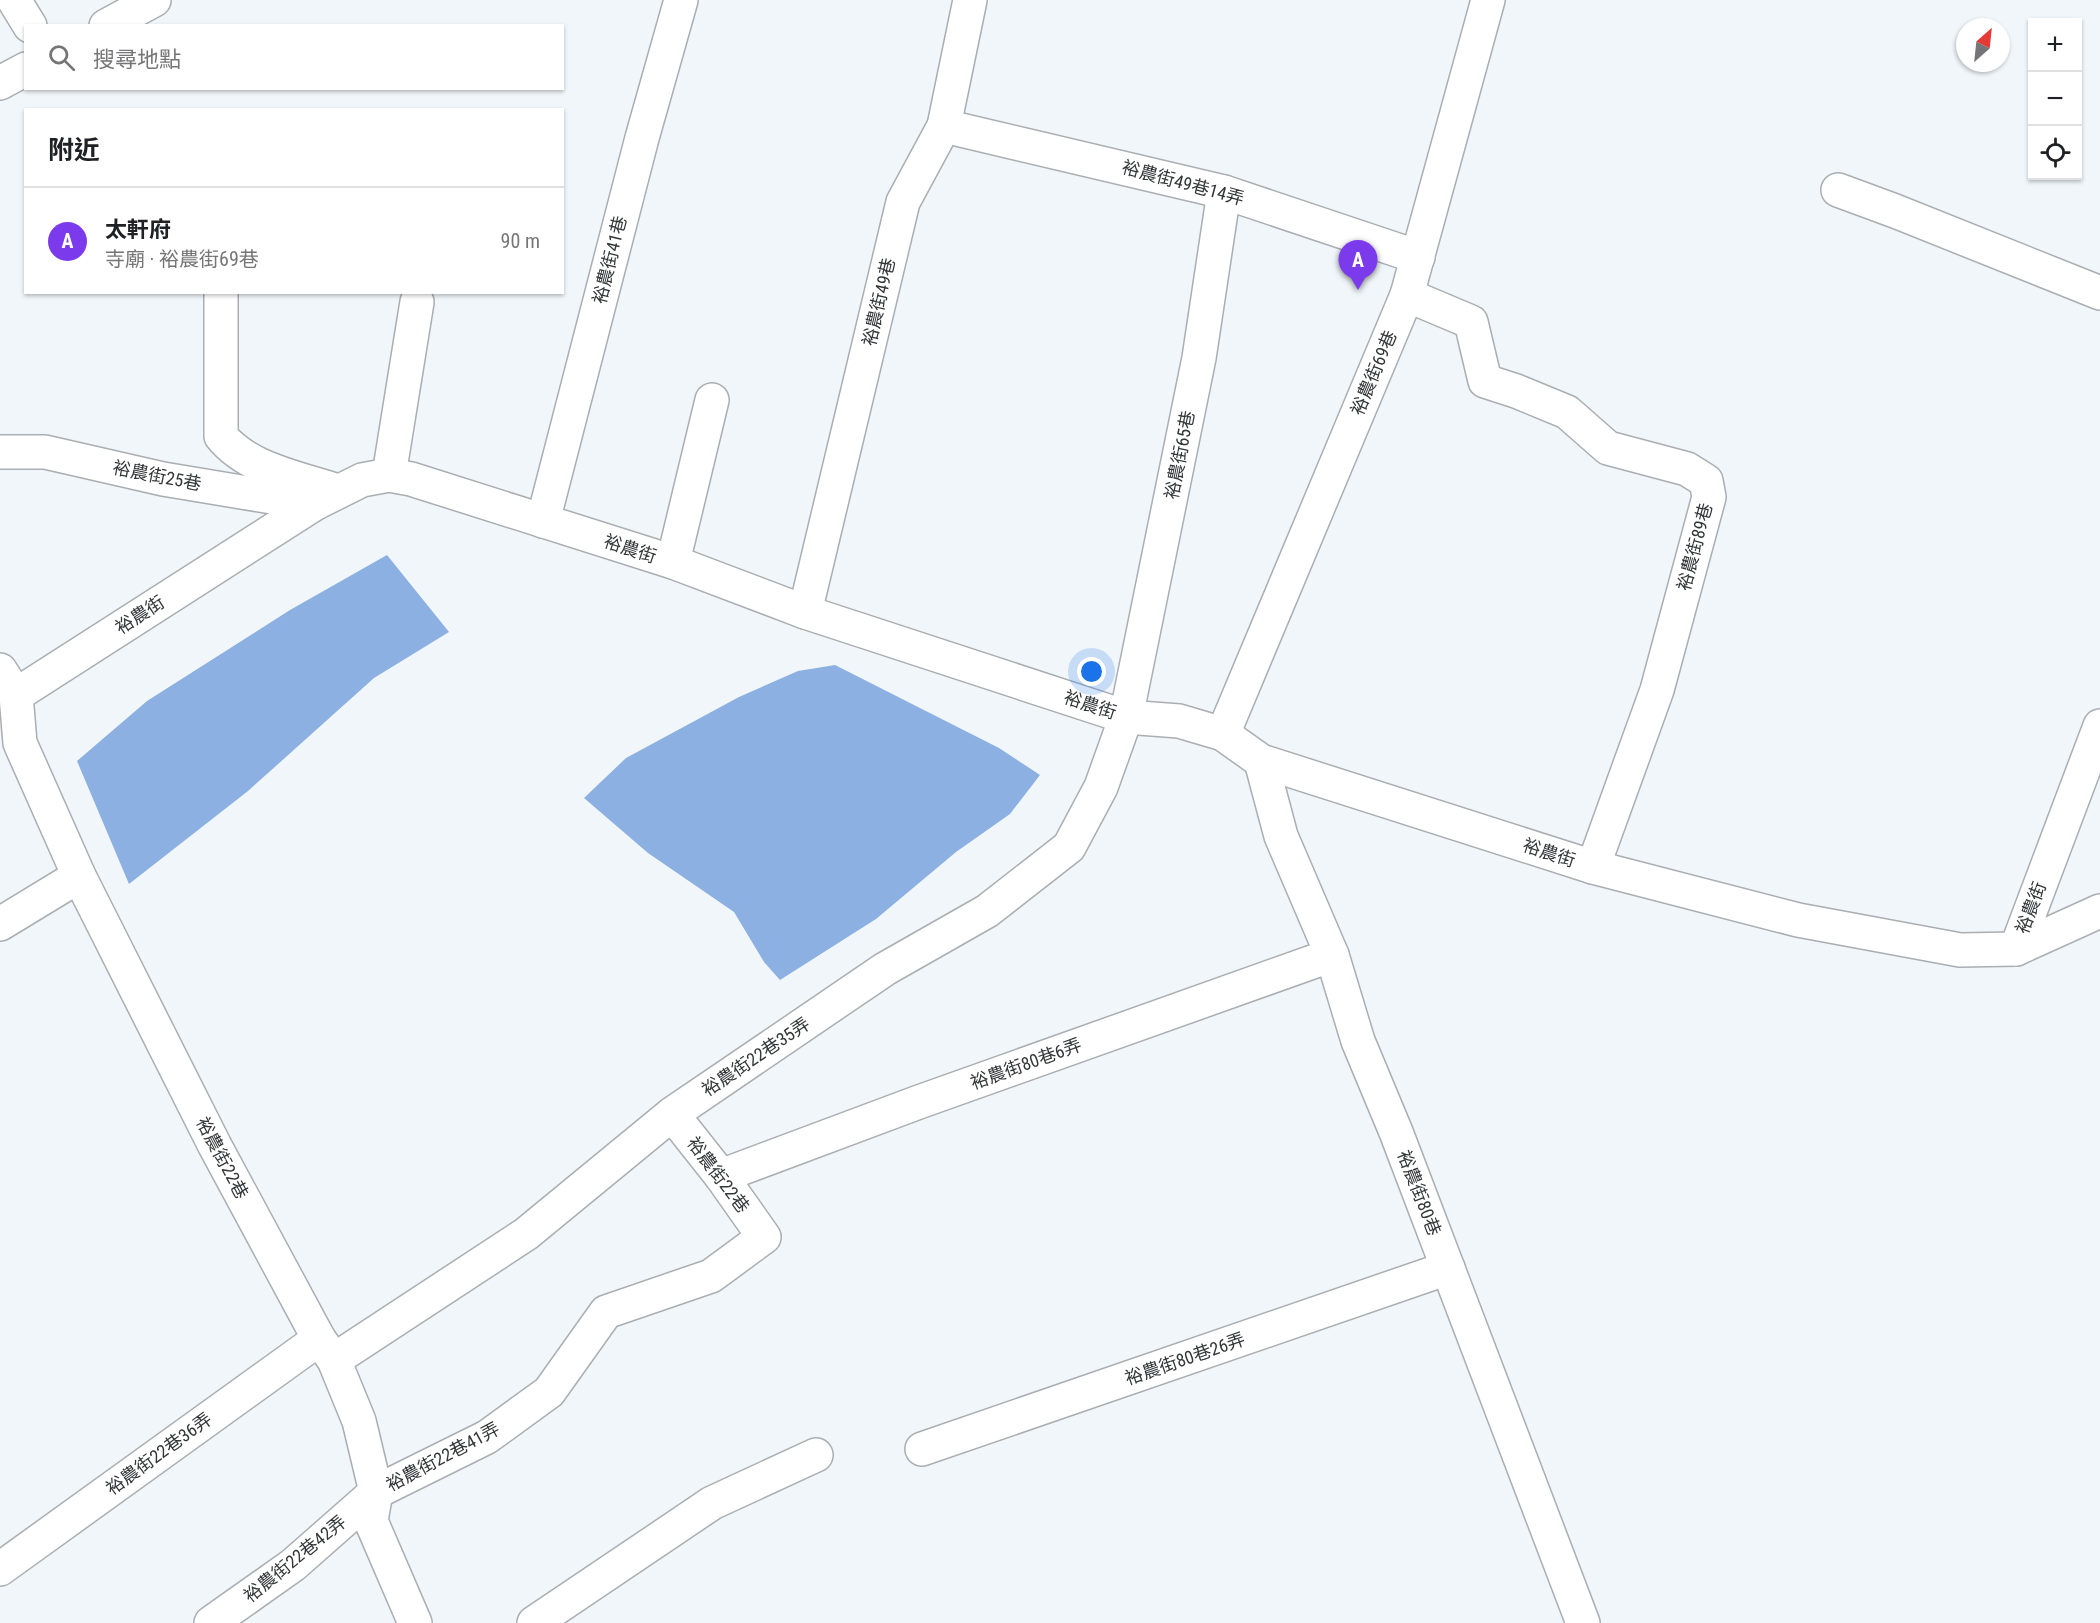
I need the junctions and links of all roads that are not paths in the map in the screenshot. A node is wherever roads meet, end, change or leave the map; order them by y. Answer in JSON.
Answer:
{"nodes":[{"id":1,"x":14,"y":0,"type":"edge"},
{"id":2,"x":153,"y":0,"type":"edge"},
{"id":3,"x":681,"y":0,"type":"edge"},
{"id":4,"x":970,"y":0,"type":"edge"},
{"id":5,"x":1488,"y":0,"type":"edge"},
{"id":6,"x":29,"y":24,"type":"edge"},
{"id":7,"x":110,"y":24,"type":"edge"},
{"id":8,"x":24,"y":70,"type":"edge"},
{"id":9,"x":0,"y":82,"type":"edge"},
{"id":10,"x":944,"y":126,"type":"junction"},
{"id":11,"x":1838,"y":190,"type":"dead end"},
{"id":12,"x":1224,"y":192,"type":"junction"},
{"id":13,"x":1418,"y":257,"type":"junction"},
{"id":14,"x":2100,"y":293,"type":"edge"},
{"id":15,"x":221,"y":294,"type":"edge"},
{"id":16,"x":1407,"y":295,"type":"junction"},
{"id":17,"x":417,"y":303,"type":"dead end"},
{"id":18,"x":712,"y":399,"type":"dead end"},
{"id":19,"x":0,"y":452,"type":"edge"},
{"id":20,"x":389,"y":475,"type":"junction"},
{"id":21,"x":326,"y":497,"type":"junction"},
{"id":22,"x":543,"y":521,"type":"junction"},
{"id":23,"x":673,"y":562,"type":"junction"},
{"id":24,"x":805,"y":612,"type":"junction"},
{"id":25,"x":8,"y":683,"type":"edge"},
{"id":26,"x":1126,"y":717,"type":"junction"},
{"id":27,"x":2100,"y":726,"type":"edge"},
{"id":28,"x":1223,"y":734,"type":"junction"},
{"id":29,"x":1261,"y":761,"type":"junction"},
{"id":30,"x":1593,"y":867,"type":"junction"},
{"id":31,"x":79,"y":876,"type":"junction"},
{"id":32,"x":2100,"y":911,"type":"edge"},
{"id":33,"x":0,"y":924,"type":"edge"},
{"id":34,"x":2016,"y":949,"type":"junction"},
{"id":35,"x":1332,"y":955,"type":"junction"},
{"id":36,"x":672,"y":1114,"type":"junction"},
{"id":37,"x":721,"y":1176,"type":"junction"},
{"id":38,"x":764,"y":1237,"type":"joint"},
{"id":39,"x":1448,"y":1268,"type":"junction"},
{"id":40,"x":326,"y":1350,"type":"junction"},
{"id":41,"x":922,"y":1449,"type":"dead end"},
{"id":42,"x":816,"y":1455,"type":"dead end"},
{"id":43,"x":376,"y":1492,"type":"junction"},
{"id":44,"x":0,"y":1569,"type":"edge"},
{"id":45,"x":211,"y":1623,"type":"edge"},
{"id":46,"x":415,"y":1623,"type":"edge"},
{"id":47,"x":534,"y":1623,"type":"edge"},
{"id":48,"x":1583,"y":1623,"type":"edge"}],
"edges":[{"from":1,"to":6,"type":"street"},
{"from":2,"to":7,"type":"street"},
{"from":3,"to":22,"type":"street","name":"裕農街41巷"},
{"from":4,"to":10,"type":"street","name":"裕農街49巷"},
{"from":5,"to":13,"type":"street","name":"裕農街69巷"},
{"from":8,"to":9,"type":"street"},
{"from":10,"to":12,"type":"street","name":"裕農街49巷14弄"},
{"from":10,"to":24,"type":"street","name":"裕農街49巷"},
{"from":11,"to":14,"type":"street"},
{"from":12,"to":13,"type":"street","name":"裕農街49巷14弄"},
{"from":12,"to":26,"type":"street","name":"裕農街65巷"},
{"from":13,"to":16,"type":"street","name":"裕農街69巷"},
{"from":15,"to":21,"type":"street"},
{"from":16,"to":28,"type":"street","name":"裕農街69巷"},
{"from":16,"to":30,"type":"street","name":"裕農街89巷"},
{"from":17,"to":20,"type":"street"},
{"from":18,"to":23,"type":"street"},
{"from":19,"to":21,"type":"street","name":"裕農街25巷"},
{"from":20,"to":21,"type":"street","name":"裕農街"},
{"from":20,"to":22,"type":"street","name":"裕農街"},
{"from":21,"to":25,"type":"street","name":"裕農街"},
{"from":22,"to":23,"type":"street","name":"裕農街"},
{"from":23,"to":24,"type":"street","name":"裕農街"},
{"from":24,"to":26,"type":"street","name":"裕農街"},
{"from":25,"to":31,"type":"street","name":"裕農街22巷"},
{"from":26,"to":28,"type":"street","name":"裕農街"},
{"from":26,"to":36,"type":"street","name":"裕農街22巷35弄"},
{"from":27,"to":34,"type":"street","name":"裕農街"},
{"from":28,"to":29,"type":"street","name":"裕農街"},
{"from":29,"to":30,"type":"street","name":"裕農街"},
{"from":29,"to":35,"type":"street","name":"裕農街80巷"},
{"from":30,"to":34,"type":"street","name":"裕農街"},
{"from":31,"to":33,"type":"street"},
{"from":31,"to":40,"type":"street","name":"裕農街22巷"},
{"from":32,"to":34,"type":"street"},
{"from":35,"to":37,"type":"street","name":"裕農街80巷6弄"},
{"from":35,"to":39,"type":"street","name":"裕農街80巷"},
{"from":36,"to":37,"type":"street","name":"裕農街22巷"},
{"from":36,"to":40,"type":"street","name":"裕農街22巷35弄"},
{"from":37,"to":38,"type":"street","name":"裕農街22巷"},
{"from":38,"to":43,"type":"street","name":"裕農街22巷41弄"},
{"from":39,"to":41,"type":"street","name":"裕農街80巷26弄"},
{"from":39,"to":48,"type":"street","name":"裕農街80巷"},
{"from":40,"to":43,"type":"street","name":"裕農街22巷"},
{"from":40,"to":44,"type":"street","name":"裕農街22巷36弄"},
{"from":42,"to":47,"type":"street"},
{"from":43,"to":45,"type":"street","name":"裕農街22巷42弄"},
{"from":43,"to":46,"type":"street","name":"裕農街22巷"}]}
